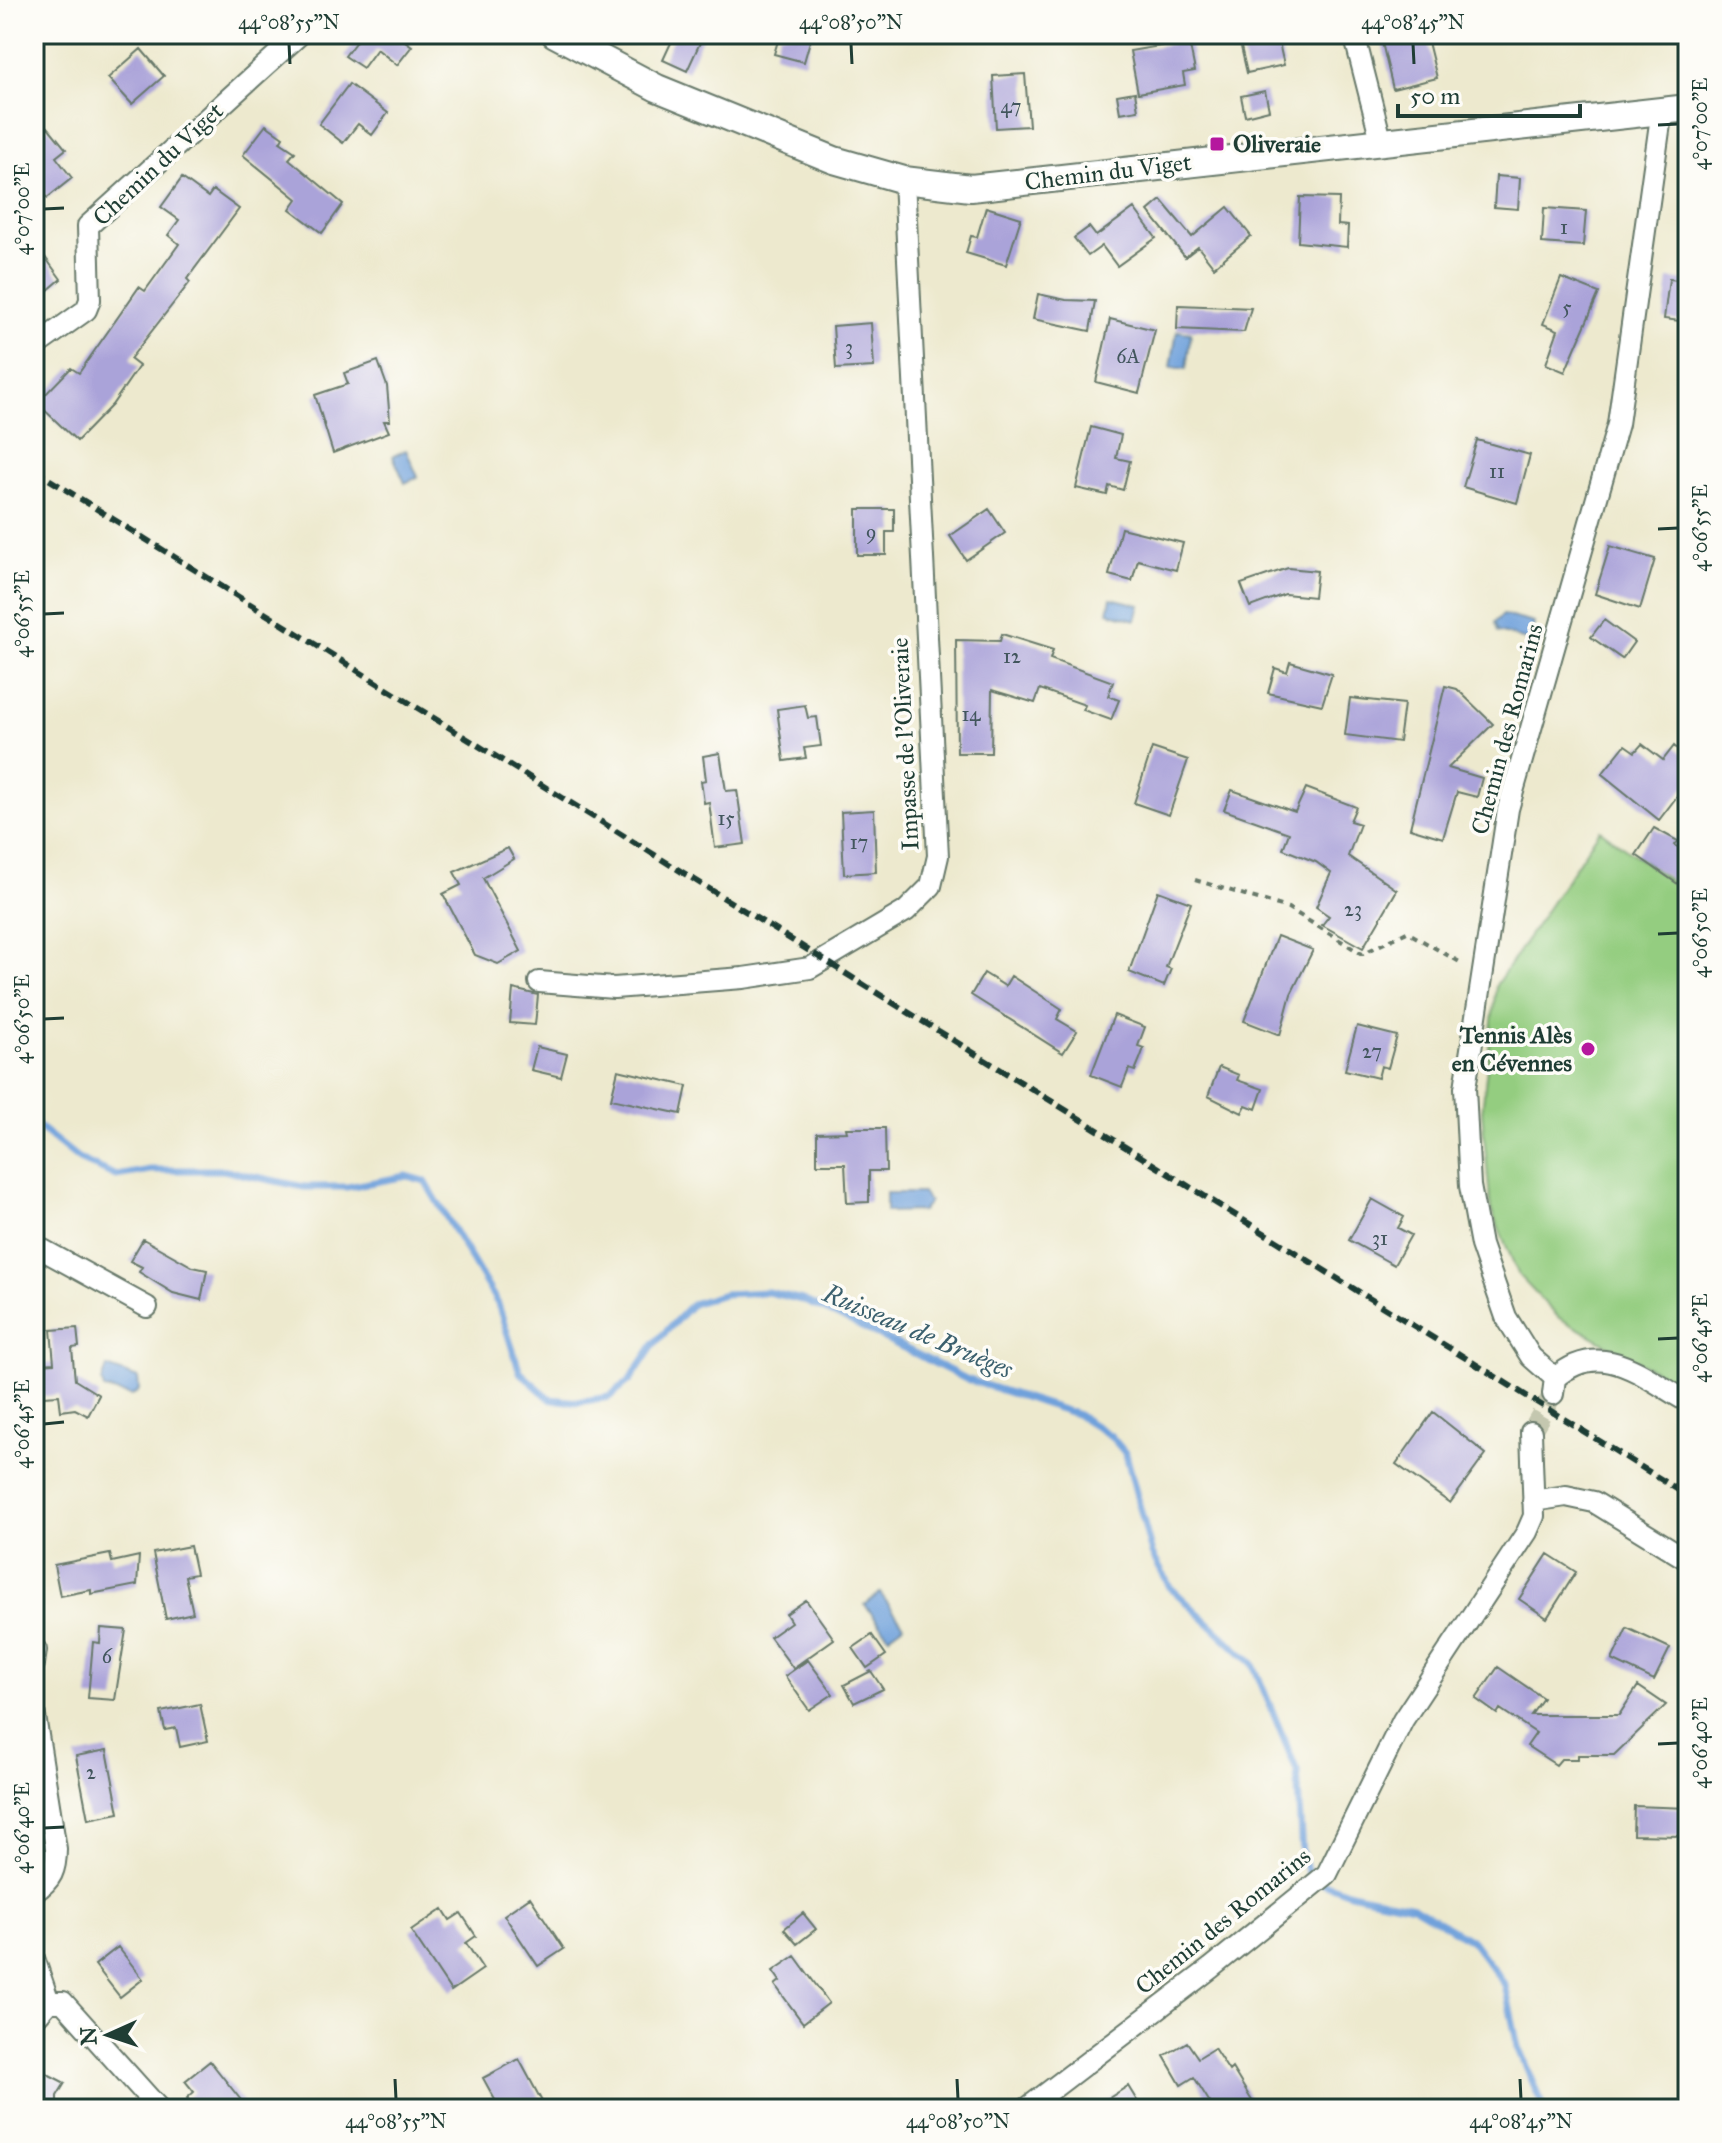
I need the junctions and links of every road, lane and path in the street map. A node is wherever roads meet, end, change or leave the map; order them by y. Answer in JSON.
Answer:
{"nodes":[{"id":1,"x":300,"y":34,"type":"edge"},
{"id":2,"x":555,"y":34,"type":"edge"},
{"id":3,"x":1354,"y":34,"type":"edge"},
{"id":4,"x":1675,"y":108,"type":"edge"},
{"id":5,"x":1381,"y":140,"type":"junction"},
{"id":6,"x":904,"y":180,"type":"junction"},
{"id":7,"x":34,"y":347,"type":"edge"},
{"id":8,"x":1195,"y":880,"type":"dead end"},
{"id":9,"x":1482,"y":975,"type":"junction"},
{"id":10,"x":539,"y":982,"type":"dead end"},
{"id":11,"x":34,"y":1245,"type":"edge"},
{"id":12,"x":147,"y":1307,"type":"dead end"},
{"id":13,"x":1688,"y":1402,"type":"edge"},
{"id":14,"x":1531,"y":1432,"type":"tunnel mouth"},
{"id":15,"x":1533,"y":1501,"type":"junction"},
{"id":16,"x":1688,"y":1560,"type":"edge"},
{"id":17,"x":34,"y":1710,"type":"edge"},
{"id":18,"x":34,"y":1892,"type":"edge"},
{"id":19,"x":34,"y":1958,"type":"edge"},
{"id":20,"x":49,"y":2002,"type":"junction"},
{"id":21,"x":34,"y":2019,"type":"edge"},
{"id":22,"x":159,"y":2109,"type":"edge"},
{"id":23,"x":1026,"y":2109,"type":"edge"}],
"edges":[{"from":1,"to":7,"type":"street","name":"Chemin du Viget"},
{"from":2,"to":6,"type":"street","name":"Chemin du Viget"},
{"from":3,"to":5,"type":"street"},
{"from":4,"to":5,"type":"street","name":"Chemin du Viget"},
{"from":4,"to":9,"type":"street","name":"Chemin des Romarins"},
{"from":5,"to":6,"type":"street","name":"Chemin du Viget"},
{"from":6,"to":10,"type":"street","name":"Impasse de l'Oliveraie"},
{"from":8,"to":9,"type":"path"},
{"from":9,"to":13,"type":"street","name":"Chemin des Romarins"},
{"from":11,"to":12,"type":"street"},
{"from":14,"to":15,"type":"street","name":"Chemin des Romarins"},
{"from":15,"to":16,"type":"street"},
{"from":15,"to":23,"type":"street","name":"Chemin des Romarins"},
{"from":17,"to":18,"type":"street"},
{"from":19,"to":20,"type":"street"},
{"from":20,"to":21,"type":"street"},
{"from":20,"to":22,"type":"street"}]}
